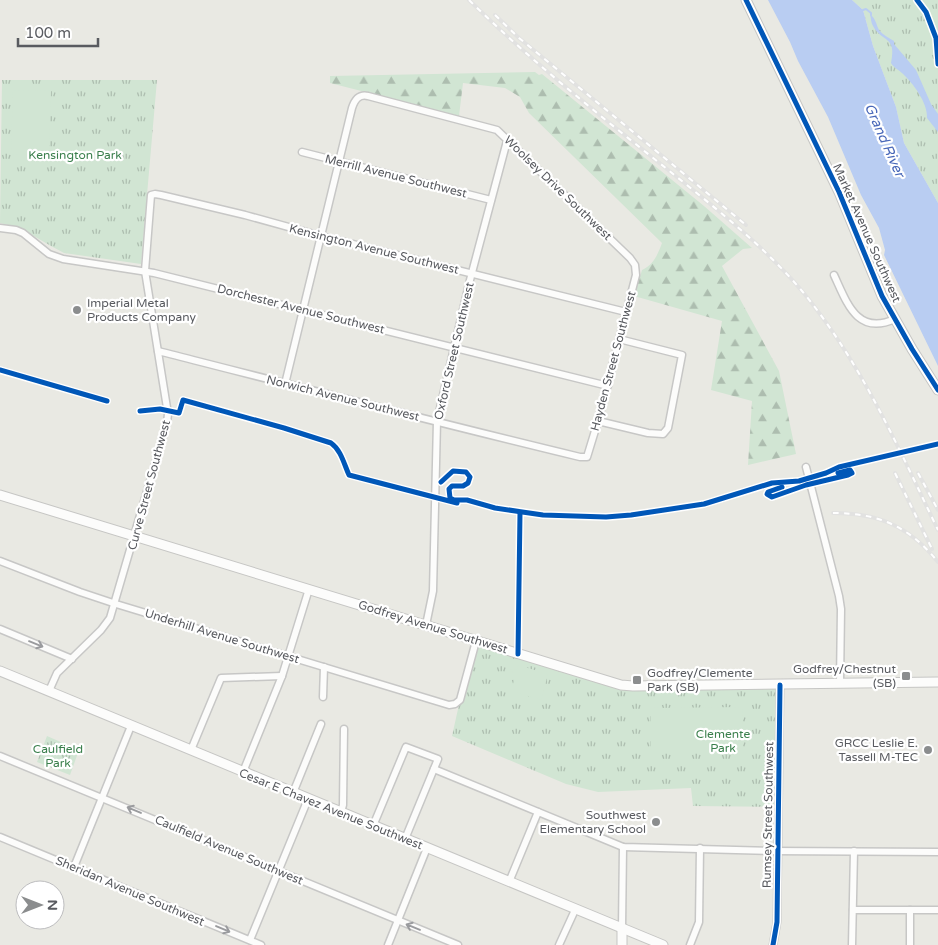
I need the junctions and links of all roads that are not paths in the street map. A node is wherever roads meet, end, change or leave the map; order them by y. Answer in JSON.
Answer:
{"nodes":[{"id":1,"x":746,"y":0,"type":"edge"},
{"id":2,"x":507,"y":141,"type":"junction"},
{"id":3,"x":302,"y":152,"type":"dead end"},
{"id":4,"x":338,"y":162,"type":"junction"},
{"id":5,"x":151,"y":195,"type":"joint"},
{"id":6,"x":491,"y":200,"type":"junction"},
{"id":7,"x":0,"y":228,"type":"edge"},
{"id":8,"x":321,"y":236,"type":"junction"},
{"id":9,"x":635,"y":265,"type":"joint"},
{"id":10,"x":145,"y":271,"type":"junction"},
{"id":11,"x":472,"y":274,"type":"junction"},
{"id":12,"x":834,"y":275,"type":"dead end"},
{"id":13,"x":303,"y":310,"type":"junction"},
{"id":14,"x":626,"y":312,"type":"junction"},
{"id":15,"x":895,"y":319,"type":"junction"},
{"id":16,"x":619,"y":339,"type":"junction"},
{"id":17,"x":454,"y":347,"type":"junction"},
{"id":18,"x":158,"y":351,"type":"junction"},
{"id":19,"x":285,"y":384,"type":"junction"},
{"id":20,"x":608,"y":386,"type":"junction"},
{"id":21,"x":938,"y":390,"type":"edge"},
{"id":22,"x":437,"y":421,"type":"junction"},
{"id":23,"x":598,"y":421,"type":"junction"},
{"id":24,"x":587,"y":457,"type":"joint"},
{"id":25,"x":806,"y":467,"type":"dead end"},
{"id":26,"x":0,"y":495,"type":"edge"},
{"id":27,"x":135,"y":536,"type":"junction"},
{"id":28,"x":0,"y":561,"type":"edge"},
{"id":29,"x":308,"y":589,"type":"junction"},
{"id":30,"x":116,"y":604,"type":"junction"},
{"id":31,"x":426,"y":625,"type":"junction"},
{"id":32,"x":0,"y":629,"type":"edge"},
{"id":33,"x":476,"y":641,"type":"junction"},
{"id":34,"x":288,"y":656,"type":"junction"},
{"id":35,"x":72,"y":659,"type":"junction"},
{"id":36,"x":324,"y":667,"type":"junction"},
{"id":37,"x":0,"y":671,"type":"edge"},
{"id":38,"x":282,"y":676,"type":"junction"},
{"id":39,"x":938,"y":682,"type":"edge"},
{"id":40,"x":840,"y":683,"type":"junction"},
{"id":41,"x":780,"y":685,"type":"junction"},
{"id":42,"x":49,"y":691,"type":"junction"},
{"id":43,"x":323,"y":697,"type":"dead end"},
{"id":44,"x":321,"y":724,"type":"dead end"},
{"id":45,"x":131,"y":726,"type":"junction"},
{"id":46,"x":344,"y":729,"type":"dead end"},
{"id":47,"x":191,"y":750,"type":"junction"},
{"id":48,"x":0,"y":756,"type":"edge"},
{"id":49,"x":434,"y":769,"type":"junction"},
{"id":50,"x":243,"y":772,"type":"junction"},
{"id":51,"x":293,"y":793,"type":"junction"},
{"id":52,"x":102,"y":797,"type":"junction"},
{"id":53,"x":308,"y":799,"type":"junction"},
{"id":54,"x":341,"y":812,"type":"junction"},
{"id":55,"x":538,"y":812,"type":"junction"},
{"id":56,"x":374,"y":826,"type":"junction"},
{"id":57,"x":0,"y":837,"type":"edge"},
{"id":58,"x":405,"y":839,"type":"junction"},
{"id":59,"x":623,"y":846,"type":"junction"},
{"id":60,"x":427,"y":848,"type":"junction"},
{"id":61,"x":700,"y":848,"type":"junction"},
{"id":62,"x":854,"y":850,"type":"junction"},
{"id":63,"x":777,"y":851,"type":"junction"},
{"id":64,"x":938,"y":852,"type":"edge"},
{"id":65,"x":74,"y":867,"type":"junction"},
{"id":66,"x":278,"y":871,"type":"junction"},
{"id":67,"x":509,"y":882,"type":"junction"},
{"id":68,"x":575,"y":910,"type":"junction"},
{"id":69,"x":853,"y":910,"type":"junction"},
{"id":70,"x":910,"y":910,"type":"junction"},
{"id":71,"x":938,"y":910,"type":"edge"},
{"id":72,"x":398,"y":920,"type":"junction"},
{"id":73,"x":622,"y":928,"type":"junction"},
{"id":74,"x":250,"y":940,"type":"junction"},
{"id":75,"x":261,"y":945,"type":"edge"},
{"id":76,"x":388,"y":945,"type":"edge"},
{"id":77,"x":458,"y":945,"type":"edge"},
{"id":78,"x":559,"y":945,"type":"edge"},
{"id":79,"x":622,"y":945,"type":"edge"},
{"id":80,"x":663,"y":945,"type":"edge"},
{"id":81,"x":690,"y":945,"type":"edge"},
{"id":82,"x":773,"y":945,"type":"edge"},
{"id":83,"x":852,"y":945,"type":"edge"},
{"id":84,"x":910,"y":945,"type":"edge"}],
"edges":[{"from":1,"to":15,"type":"main road","name":"Market Avenue Southwest"},
{"from":2,"to":4,"type":"street","name":"Woolsey Drive Southwest"},
{"from":2,"to":6,"type":"street","name":"Oxford Street Southwest"},
{"from":2,"to":9,"type":"street","name":"Woolsey Drive Southwest"},
{"from":3,"to":4,"type":"street","name":"Merrill Avenue Southwest"},
{"from":4,"to":6,"type":"street","name":"Merrill Avenue Southwest"},
{"from":4,"to":8,"type":"street"},
{"from":5,"to":8,"type":"street","name":"Kensington Avenue Southwest"},
{"from":5,"to":10,"type":"street","name":"Curve Street Southwest"},
{"from":6,"to":11,"type":"street","name":"Oxford Street Southwest"},
{"from":7,"to":10,"type":"street","name":"Dorchester Avenue Southwest"},
{"from":8,"to":11,"type":"street","name":"Kensington Avenue Southwest"},
{"from":8,"to":13,"type":"street"},
{"from":9,"to":14,"type":"street","name":"Hayden Street Southwest"},
{"from":10,"to":13,"type":"street","name":"Dorchester Avenue Southwest"},
{"from":10,"to":18,"type":"street","name":"Curve Street Southwest"},
{"from":11,"to":14,"type":"street","name":"Kensington Avenue Southwest"},
{"from":11,"to":17,"type":"street","name":"Oxford Street Southwest"},
{"from":12,"to":15,"type":"street"},
{"from":13,"to":17,"type":"street","name":"Dorchester Avenue Southwest"},
{"from":13,"to":19,"type":"street"},
{"from":14,"to":16,"type":"street","name":"Hayden Street Southwest"},
{"from":15,"to":21,"type":"main road","name":"Market Avenue Southwest"},
{"from":16,"to":20,"type":"street","name":"Hayden Street Southwest"},
{"from":16,"to":23,"type":"street"},
{"from":17,"to":20,"type":"street","name":"Dorchester Avenue Southwest"},
{"from":17,"to":22,"type":"street","name":"Oxford Street Southwest"},
{"from":18,"to":19,"type":"street","name":"Norwich Avenue Southwest"},
{"from":18,"to":27,"type":"street","name":"Curve Street Southwest"},
{"from":19,"to":22,"type":"street","name":"Norwich Avenue Southwest"},
{"from":20,"to":23,"type":"street","name":"Hayden Street Southwest"},
{"from":22,"to":24,"type":"street","name":"Norwich Avenue Southwest"},
{"from":22,"to":31,"type":"street","name":"Oxford Street Southwest"},
{"from":23,"to":24,"type":"street","name":"Hayden Street Southwest"},
{"from":25,"to":40,"type":"street"},
{"from":26,"to":27,"type":"main road","name":"Godfrey Avenue Southwest"},
{"from":27,"to":29,"type":"main road","name":"Godfrey Avenue Southwest"},
{"from":27,"to":30,"type":"street","name":"Curve Street Southwest"},
{"from":28,"to":30,"type":"street","name":"Underhill Avenue Southwest"},
{"from":29,"to":31,"type":"main road","name":"Godfrey Avenue Southwest"},
{"from":29,"to":34,"type":"street"},
{"from":30,"to":34,"type":"street","name":"Underhill Avenue Southwest"},
{"from":30,"to":35,"type":"street","name":"Curve Street Southwest"},
{"from":31,"to":33,"type":"main road","name":"Godfrey Avenue Southwest"},
{"from":32,"to":35,"type":"street","one_way":true},
{"from":33,"to":36,"type":"street","name":"Underhill Avenue Southwest"},
{"from":33,"to":41,"type":"main road","name":"Godfrey Avenue Southwest"},
{"from":34,"to":36,"type":"street","name":"Underhill Avenue Southwest"},
{"from":34,"to":38,"type":"street"},
{"from":35,"to":42,"type":"street","name":"Curve Street Southwest"},
{"from":36,"to":43,"type":"street"},
{"from":37,"to":42,"type":"main road","name":"Cesar E Chavez Avenue Southwest"},
{"from":38,"to":47,"type":"street"},
{"from":38,"to":50,"type":"street"},
{"from":39,"to":40,"type":"main road","name":"Godfrey Avenue Southwest"},
{"from":40,"to":41,"type":"main road","name":"Godfrey Avenue Southwest"},
{"from":41,"to":63,"type":"street","name":"Rumsey Street Southwest"},
{"from":42,"to":45,"type":"main road","name":"Cesar E Chavez Avenue Southwest"},
{"from":44,"to":51,"type":"street"},
{"from":45,"to":47,"type":"main road","name":"Cesar E Chavez Avenue Southwest"},
{"from":45,"to":52,"type":"street"},
{"from":46,"to":54,"type":"street"},
{"from":47,"to":50,"type":"main road","name":"Cesar E Chavez Avenue Southwest"},
{"from":48,"to":52,"type":"street","name":"Caulfield Avenue Southwest"},
{"from":49,"to":55,"type":"street"},
{"from":49,"to":56,"type":"street"},
{"from":49,"to":58,"type":"street"},
{"from":50,"to":51,"type":"main road","name":"Cesar E Chavez Avenue Southwest"},
{"from":51,"to":53,"type":"main road","name":"Cesar E Chavez Avenue Southwest"},
{"from":52,"to":65,"type":"street"},
{"from":66,"to":52,"type":"street","name":"Caulfield Avenue Southwest","one_way":true},
{"from":53,"to":54,"type":"main road","name":"Cesar E Chavez Avenue Southwest"},
{"from":53,"to":66,"type":"street"},
{"from":54,"to":56,"type":"main road","name":"Cesar E Chavez Avenue Southwest"},
{"from":55,"to":59,"type":"street"},
{"from":55,"to":67,"type":"street"},
{"from":56,"to":58,"type":"main road","name":"Cesar E Chavez Avenue Southwest"},
{"from":57,"to":65,"type":"street","name":"Sheridan Avenue Southwest"},
{"from":58,"to":60,"type":"main road","name":"Cesar E Chavez Avenue Southwest"},
{"from":59,"to":61,"type":"street"},
{"from":59,"to":73,"type":"street"},
{"from":60,"to":67,"type":"main road","name":"Cesar E Chavez Avenue Southwest"},
{"from":60,"to":72,"type":"street"},
{"from":61,"to":63,"type":"street"},
{"from":61,"to":81,"type":"street"},
{"from":62,"to":63,"type":"street"},
{"from":62,"to":64,"type":"street"},
{"from":62,"to":69,"type":"street"},
{"from":63,"to":82,"type":"street","name":"Rumsey Street Southwest"},
{"from":65,"to":74,"type":"street","name":"Sheridan Avenue Southwest","one_way":true},
{"from":66,"to":72,"type":"street","name":"Caulfield Avenue Southwest"},
{"from":66,"to":74,"type":"street"},
{"from":67,"to":68,"type":"main road","name":"Cesar E Chavez Avenue Southwest"},
{"from":68,"to":73,"type":"main road","name":"Cesar E Chavez Avenue Southwest"},
{"from":68,"to":78,"type":"street"},
{"from":69,"to":70,"type":"street"},
{"from":69,"to":83,"type":"street"},
{"from":70,"to":71,"type":"street"},
{"from":70,"to":84,"type":"street"},
{"from":72,"to":76,"type":"street"},
{"from":77,"to":72,"type":"street","name":"Caulfield Avenue Southwest","one_way":true},
{"from":73,"to":79,"type":"main road"},
{"from":73,"to":80,"type":"main road","name":"Cesar E Chavez Avenue Southwest"},
{"from":74,"to":75,"type":"street","name":"Sheridan Avenue Southwest"}]}
